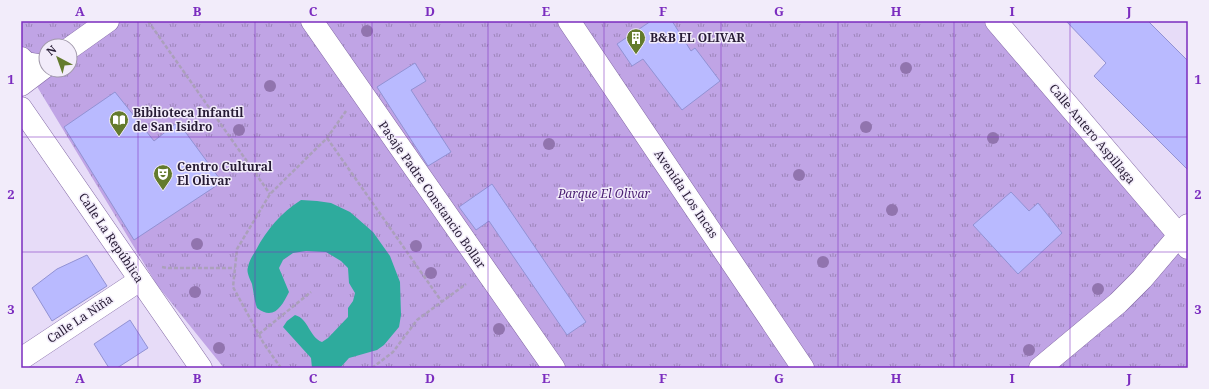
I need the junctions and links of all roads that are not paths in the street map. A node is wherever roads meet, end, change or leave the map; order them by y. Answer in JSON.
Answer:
{"nodes":[{"id":1,"x":108,"y":21,"type":"edge"},
{"id":2,"x":312,"y":21,"type":"edge"},
{"id":3,"x":569,"y":21,"type":"edge"},
{"id":4,"x":996,"y":21,"type":"edge"},
{"id":5,"x":78,"y":42,"type":"edge"},
{"id":6,"x":21,"y":58,"type":"edge"},
{"id":7,"x":38,"y":65,"type":"edge"},
{"id":8,"x":38,"y":72,"type":"edge"},
{"id":9,"x":21,"y":85,"type":"edge"},
{"id":10,"x":21,"y":108,"type":"edge"},
{"id":11,"x":1185,"y":236,"type":"edge"},
{"id":12,"x":137,"y":276,"type":"junction"},
{"id":13,"x":21,"y":359,"type":"edge"},
{"id":14,"x":201,"y":368,"type":"edge"},
{"id":15,"x":554,"y":368,"type":"edge"},
{"id":16,"x":803,"y":368,"type":"edge"},
{"id":17,"x":1040,"y":368,"type":"edge"}],
"edges":[{"from":1,"to":5,"type":"street"},
{"from":2,"to":15,"type":"street","name":"Pasaje Padre Constancio Bollar"},
{"from":3,"to":16,"type":"street","name":"Avenida Los Incas"},
{"from":4,"to":11,"type":"street","name":"Calle Antero Aspillaga"},
{"from":6,"to":7,"type":"street"},
{"from":8,"to":9,"type":"street"},
{"from":10,"to":12,"type":"street","name":"Calle La República"},
{"from":11,"to":17,"type":"street"},
{"from":12,"to":13,"type":"street","name":"Calle La Niña"},
{"from":12,"to":14,"type":"street","name":"Calle La República"}]}
